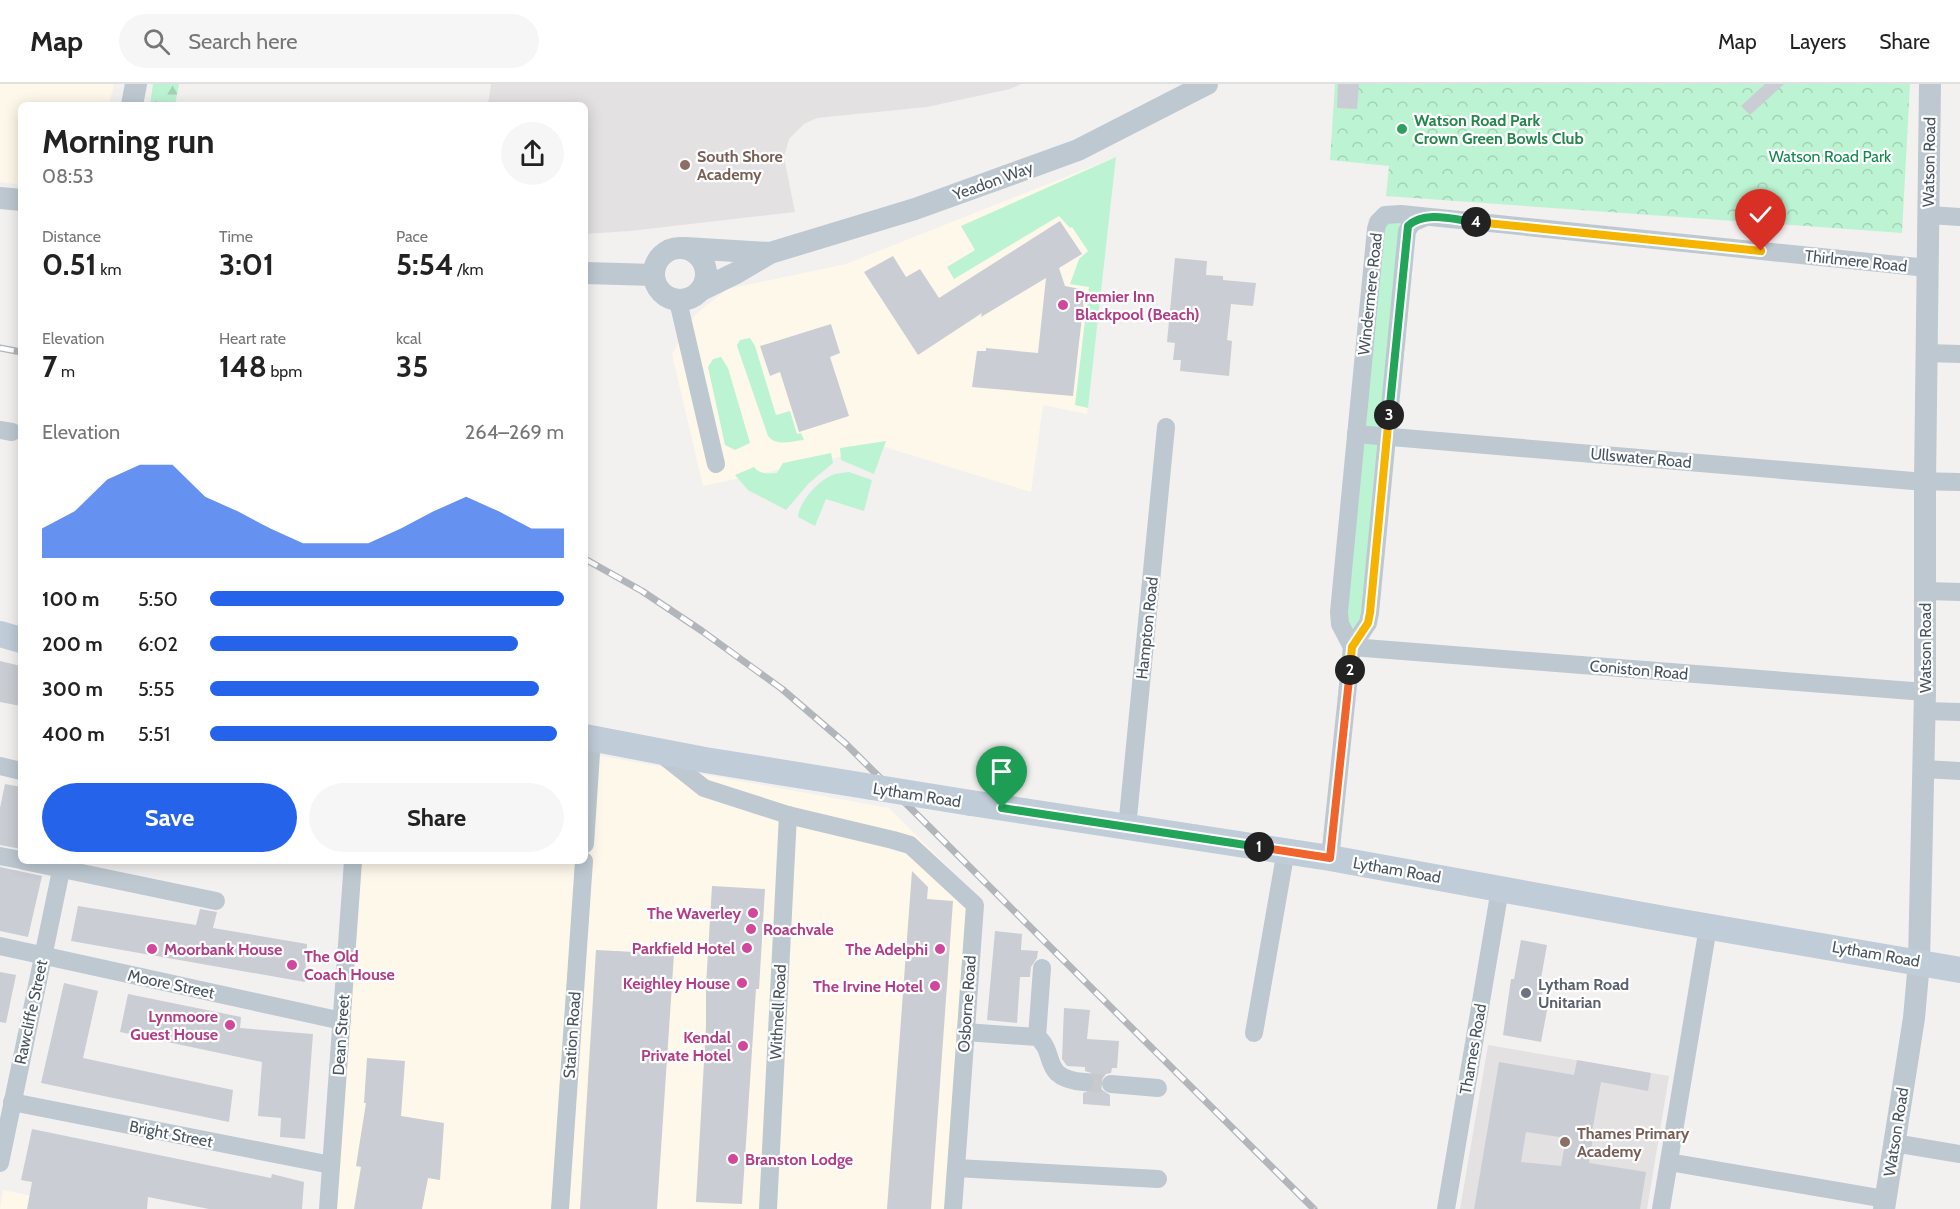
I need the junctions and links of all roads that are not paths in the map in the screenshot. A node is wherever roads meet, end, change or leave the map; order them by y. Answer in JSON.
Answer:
{"nodes":[{"id":1,"x":136,"y":84,"type":"edge"},
{"id":2,"x":1207,"y":84,"type":"edge"},
{"id":3,"x":1930,"y":84,"type":"edge"},
{"id":4,"x":133,"y":102,"type":"edge"},
{"id":5,"x":0,"y":198,"type":"edge"},
{"id":6,"x":18,"y":200,"type":"edge"},
{"id":7,"x":0,"y":214,"type":"edge"},
{"id":8,"x":18,"y":214,"type":"edge"},
{"id":9,"x":1929,"y":216,"type":"junction"},
{"id":10,"x":1426,"y":217,"type":"junction"},
{"id":11,"x":1960,"y":217,"type":"edge"},
{"id":12,"x":679,"y":248,"type":"junction"},
{"id":13,"x":770,"y":253,"type":"junction"},
{"id":14,"x":1928,"y":268,"type":"junction"},
{"id":15,"x":588,"y":273,"type":"edge"},
{"id":16,"x":654,"y":275,"type":"junction"},
{"id":17,"x":701,"y":290,"type":"junction"},
{"id":18,"x":678,"y":301,"type":"junction"},
{"id":19,"x":1927,"y":353,"type":"junction"},
{"id":20,"x":1960,"y":354,"type":"edge"},
{"id":21,"x":1166,"y":427,"type":"dead end"},
{"id":22,"x":1356,"y":434,"type":"junction"},
{"id":23,"x":1387,"y":436,"type":"junction"},
{"id":24,"x":716,"y":464,"type":"dead end"},
{"id":25,"x":1925,"y":481,"type":"junction"},
{"id":26,"x":1960,"y":482,"type":"edge"},
{"id":27,"x":1926,"y":591,"type":"junction"},
{"id":28,"x":1960,"y":592,"type":"edge"},
{"id":29,"x":0,"y":634,"type":"edge"},
{"id":30,"x":18,"y":639,"type":"edge"},
{"id":31,"x":1352,"y":647,"type":"junction"},
{"id":32,"x":1925,"y":701,"type":"junction"},
{"id":33,"x":1960,"y":712,"type":"edge"},
{"id":34,"x":589,"y":738,"type":"edge"},
{"id":35,"x":656,"y":750,"type":"junction"},
{"id":36,"x":588,"y":764,"type":"edge"},
{"id":37,"x":0,"y":766,"type":"edge"},
{"id":38,"x":1924,"y":769,"type":"junction"},
{"id":39,"x":18,"y":770,"type":"edge"},
{"id":40,"x":1960,"y":771,"type":"edge"},
{"id":41,"x":788,"y":815,"type":"junction"},
{"id":42,"x":1127,"y":828,"type":"junction"},
{"id":43,"x":1286,"y":850,"type":"junction"},
{"id":44,"x":0,"y":856,"type":"edge"},
{"id":45,"x":1330,"y":858,"type":"junction"},
{"id":46,"x":18,"y":860,"type":"edge"},
{"id":47,"x":353,"y":864,"type":"edge"},
{"id":48,"x":584,"y":864,"type":"edge"},
{"id":49,"x":62,"y":865,"type":"edge"},
{"id":50,"x":1500,"y":889,"type":"junction"},
{"id":51,"x":216,"y":901,"type":"dead end"},
{"id":52,"x":1708,"y":927,"type":"junction"},
{"id":53,"x":0,"y":946,"type":"edge"},
{"id":54,"x":44,"y":956,"type":"junction"},
{"id":55,"x":1920,"y":962,"type":"junction"},
{"id":56,"x":1042,"y":968,"type":"dead end"},
{"id":57,"x":1960,"y":970,"type":"edge"},
{"id":58,"x":342,"y":1021,"type":"junction"},
{"id":59,"x":965,"y":1032,"type":"junction"},
{"id":60,"x":1254,"y":1033,"type":"dead end"},
{"id":61,"x":1036,"y":1037,"type":"junction"},
{"id":62,"x":1084,"y":1082,"type":"tunnel mouth"},
{"id":63,"x":1111,"y":1084,"type":"tunnel mouth"},
{"id":64,"x":1158,"y":1088,"type":"dead end"},
{"id":65,"x":12,"y":1102,"type":"junction"},
{"id":66,"x":1894,"y":1143,"type":"junction"},
{"id":67,"x":1960,"y":1154,"type":"edge"},
{"id":68,"x":1669,"y":1162,"type":"junction"},
{"id":69,"x":0,"y":1163,"type":"edge"},
{"id":70,"x":330,"y":1165,"type":"junction"},
{"id":71,"x":956,"y":1168,"type":"junction"},
{"id":72,"x":1158,"y":1179,"type":"dead end"},
{"id":73,"x":1885,"y":1204,"type":"edge"},
{"id":74,"x":328,"y":1209,"type":"edge"},
{"id":75,"x":560,"y":1209,"type":"edge"},
{"id":76,"x":768,"y":1209,"type":"edge"},
{"id":77,"x":953,"y":1209,"type":"edge"},
{"id":78,"x":1446,"y":1209,"type":"edge"},
{"id":79,"x":1661,"y":1209,"type":"edge"}],
"edges":[{"from":1,"to":4,"type":"street"},
{"from":2,"to":13,"type":"street","name":"Yeadon Way"},
{"from":3,"to":9,"type":"street","name":"Watson Road"},
{"from":5,"to":6,"type":"street"},
{"from":7,"to":8,"type":"street"},
{"from":9,"to":11,"type":"street"},
{"from":9,"to":14,"type":"street","name":"Watson Road"},
{"from":10,"to":14,"type":"street","name":"Thirlmere Road"},
{"from":10,"to":22,"type":"street","name":"Windermere Road"},
{"from":10,"to":23,"type":"street","name":"Windermere Road"},
{"from":12,"to":13,"type":"street","name":"Yeadon Way"},
{"from":12,"to":16,"type":"street"},
{"from":12,"to":17,"type":"street"},
{"from":13,"to":17,"type":"street","name":"Yeadon Way"},
{"from":14,"to":19,"type":"street","name":"Watson Road"},
{"from":15,"to":16,"type":"street"},
{"from":16,"to":18,"type":"street"},
{"from":17,"to":18,"type":"street"},
{"from":18,"to":24,"type":"street"},
{"from":19,"to":20,"type":"street"},
{"from":19,"to":25,"type":"street","name":"Watson Road"},
{"from":21,"to":42,"type":"street","name":"Hampton Road"},
{"from":22,"to":23,"type":"street","name":"Ullswater Road"},
{"from":22,"to":31,"type":"street","name":"Windermere Road"},
{"from":23,"to":25,"type":"street","name":"Ullswater Road"},
{"from":23,"to":31,"type":"street","name":"Windermere Road"},
{"from":25,"to":26,"type":"street","name":"Ullswater Road"},
{"from":25,"to":27,"type":"street","name":"Watson Road"},
{"from":27,"to":28,"type":"street"},
{"from":27,"to":32,"type":"street","name":"Watson Road"},
{"from":29,"to":30,"type":"main road"},
{"from":31,"to":32,"type":"street","name":"Coniston Road"},
{"from":31,"to":45,"type":"street","name":"Windermere Road"},
{"from":32,"to":33,"type":"street","name":"Coniston Road"},
{"from":32,"to":38,"type":"street","name":"Watson Road"},
{"from":34,"to":35,"type":"main road","name":"Lytham Road"},
{"from":34,"to":36,"type":"street"},
{"from":35,"to":41,"type":"street"},
{"from":35,"to":42,"type":"main road","name":"Lytham Road","bridge":true},
{"from":37,"to":39,"type":"street"},
{"from":38,"to":40,"type":"street"},
{"from":38,"to":55,"type":"street","name":"Watson Road"},
{"from":41,"to":59,"type":"street","name":"Osborne Road"},
{"from":41,"to":76,"type":"street","name":"Withnell Road"},
{"from":42,"to":43,"type":"main road","name":"Lytham Road"},
{"from":43,"to":45,"type":"main road","name":"Lytham Road"},
{"from":43,"to":60,"type":"street"},
{"from":44,"to":46,"type":"street"},
{"from":45,"to":50,"type":"main road","name":"Lytham Road"},
{"from":47,"to":58,"type":"street","name":"Dean Street"},
{"from":48,"to":75,"type":"street","name":"Station Road"},
{"from":49,"to":51,"type":"street"},
{"from":49,"to":54,"type":"street","name":"Rawcliffe Street"},
{"from":50,"to":52,"type":"main road","name":"Lytham Road"},
{"from":50,"to":78,"type":"street","name":"Thames Road"},
{"from":52,"to":55,"type":"main road","name":"Lytham Road"},
{"from":52,"to":68,"type":"street"},
{"from":53,"to":54,"type":"street","name":"Moore Street"},
{"from":54,"to":58,"type":"street","name":"Moore Street"},
{"from":54,"to":65,"type":"street","name":"Rawcliffe Street"},
{"from":55,"to":57,"type":"main road","name":"Lytham Road"},
{"from":55,"to":66,"type":"street","name":"Watson Road"},
{"from":56,"to":61,"type":"street"},
{"from":58,"to":70,"type":"street","name":"Dean Street"},
{"from":59,"to":61,"type":"street"},
{"from":59,"to":71,"type":"street","name":"Osborne Road"},
{"from":61,"to":62,"type":"street"},
{"from":63,"to":64,"type":"street"},
{"from":65,"to":69,"type":"street","name":"Rawcliffe Street"},
{"from":65,"to":70,"type":"street","name":"Bright Street"},
{"from":66,"to":67,"type":"street"},
{"from":66,"to":73,"type":"street","name":"Watson Road"},
{"from":68,"to":73,"type":"street"},
{"from":68,"to":79,"type":"street"},
{"from":70,"to":74,"type":"street","name":"Dean Street"},
{"from":71,"to":72,"type":"street"},
{"from":71,"to":77,"type":"street","name":"Osborne Road"}]}
